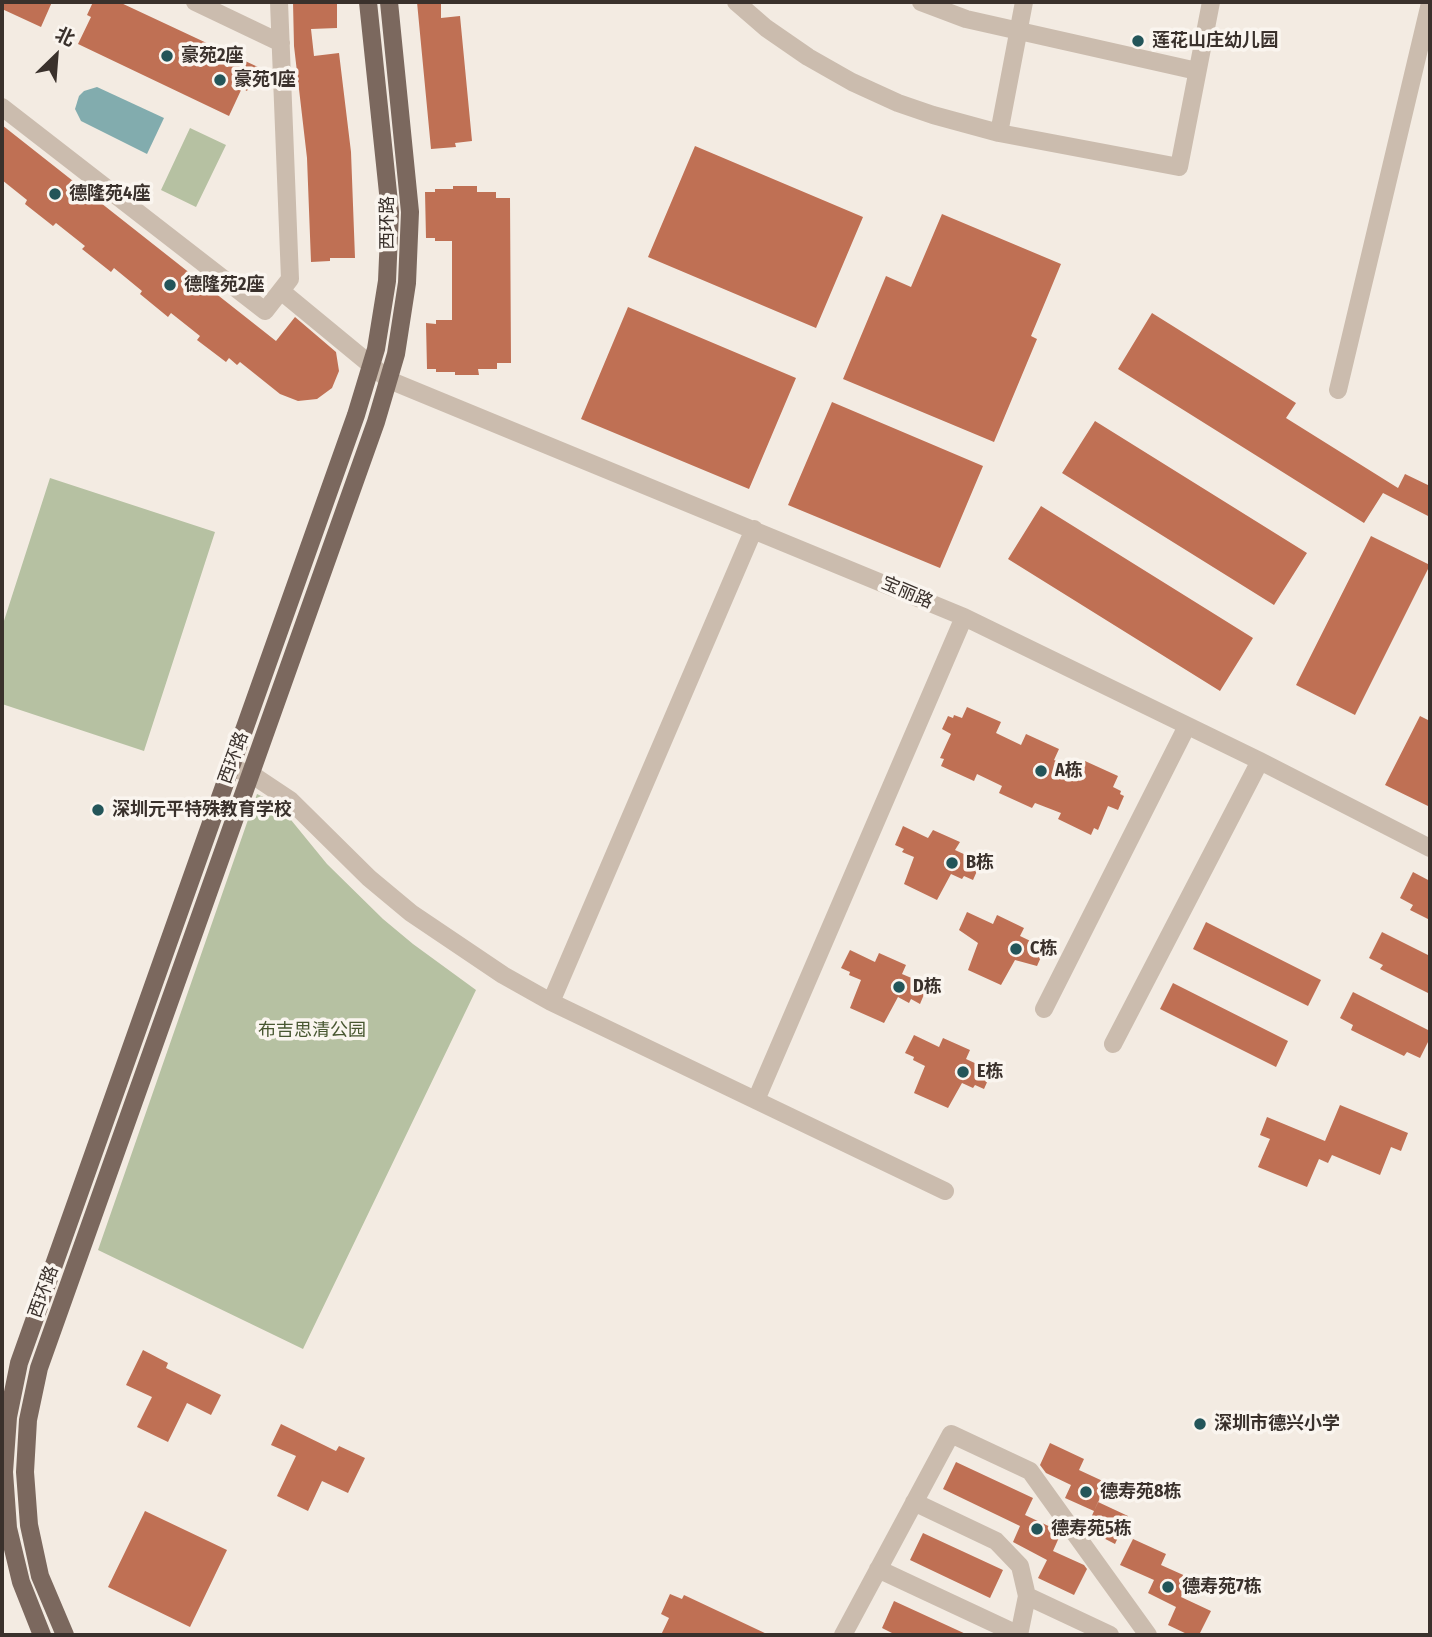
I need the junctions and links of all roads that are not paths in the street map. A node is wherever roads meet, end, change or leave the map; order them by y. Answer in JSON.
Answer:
{"nodes":[{"id":1,"x":195,"y":2,"type":"edge"},
{"id":2,"x":279,"y":2,"type":"edge"},
{"id":3,"x":369,"y":2,"type":"edge"},
{"id":4,"x":389,"y":2,"type":"edge"},
{"id":5,"x":736,"y":2,"type":"edge"},
{"id":6,"x":921,"y":2,"type":"edge"},
{"id":7,"x":1024,"y":2,"type":"edge"},
{"id":8,"x":1211,"y":2,"type":"edge"},
{"id":9,"x":1430,"y":4,"type":"edge"},
{"id":10,"x":1019,"y":31,"type":"junction"},
{"id":11,"x":281,"y":43,"type":"junction"},
{"id":12,"x":1198,"y":71,"type":"junction"},
{"id":13,"x":2,"y":107,"type":"edge"},
{"id":14,"x":999,"y":133,"type":"junction"},
{"id":15,"x":281,"y":290,"type":"junction"},
{"id":16,"x":372,"y":366,"type":"junction"},
{"id":17,"x":389,"y":380,"type":"junction"},
{"id":18,"x":1338,"y":390,"type":"dead end"},
{"id":19,"x":754,"y":529,"type":"junction"},
{"id":20,"x":964,"y":617,"type":"junction"},
{"id":21,"x":1187,"y":726,"type":"junction"},
{"id":22,"x":1260,"y":761,"type":"junction"},
{"id":23,"x":231,"y":768,"type":"junction"},
{"id":24,"x":251,"y":774,"type":"junction"},
{"id":25,"x":1430,"y":848,"type":"edge"},
{"id":26,"x":551,"y":1002,"type":"junction"},
{"id":27,"x":1044,"y":1009,"type":"dead end"},
{"id":28,"x":1112,"y":1044,"type":"dead end"},
{"id":29,"x":756,"y":1100,"type":"junction"},
{"id":30,"x":945,"y":1191,"type":"dead end"},
{"id":31,"x":914,"y":1502,"type":"junction"},
{"id":32,"x":878,"y":1569,"type":"junction"},
{"id":33,"x":1027,"y":1596,"type":"junction"},
{"id":34,"x":42,"y":1635,"type":"edge"},
{"id":35,"x":65,"y":1635,"type":"edge"},
{"id":36,"x":844,"y":1635,"type":"edge"},
{"id":37,"x":1019,"y":1635,"type":"edge"},
{"id":38,"x":1110,"y":1635,"type":"edge"},
{"id":39,"x":1148,"y":1635,"type":"edge"}],
"edges":[{"from":1,"to":11,"type":"street"},
{"from":2,"to":11,"type":"street"},
{"from":3,"to":16,"type":"main road","name":"西环路"},
{"from":4,"to":17,"type":"main road","name":"西环路"},
{"from":5,"to":14,"type":"street"},
{"from":6,"to":10,"type":"street"},
{"from":7,"to":10,"type":"street"},
{"from":8,"to":12,"type":"street"},
{"from":9,"to":18,"type":"street"},
{"from":10,"to":12,"type":"street"},
{"from":10,"to":14,"type":"street"},
{"from":11,"to":15,"type":"street"},
{"from":12,"to":14,"type":"street"},
{"from":13,"to":15,"type":"street"},
{"from":15,"to":16,"type":"street","name":"宝丽路"},
{"from":16,"to":17,"type":"street","name":"宝丽路"},
{"from":16,"to":23,"type":"main road","name":"西环路"},
{"from":17,"to":19,"type":"street","name":"宝丽路"},
{"from":17,"to":24,"type":"main road","name":"西环路"},
{"from":19,"to":20,"type":"street","name":"宝丽路"},
{"from":19,"to":26,"type":"street"},
{"from":20,"to":21,"type":"street","name":"宝丽路"},
{"from":20,"to":29,"type":"street"},
{"from":21,"to":22,"type":"street","name":"宝丽路"},
{"from":21,"to":27,"type":"street"},
{"from":22,"to":25,"type":"street","name":"宝丽路"},
{"from":22,"to":28,"type":"street"},
{"from":23,"to":24,"type":"street"},
{"from":23,"to":34,"type":"main road","name":"西环路"},
{"from":24,"to":26,"type":"street"},
{"from":24,"to":35,"type":"main road","name":"西环路"},
{"from":26,"to":29,"type":"street"},
{"from":29,"to":30,"type":"street"},
{"from":31,"to":32,"type":"street"},
{"from":31,"to":33,"type":"street"},
{"from":31,"to":39,"type":"street"},
{"from":32,"to":36,"type":"street"},
{"from":32,"to":37,"type":"street"},
{"from":33,"to":37,"type":"street"},
{"from":33,"to":38,"type":"street"}]}
